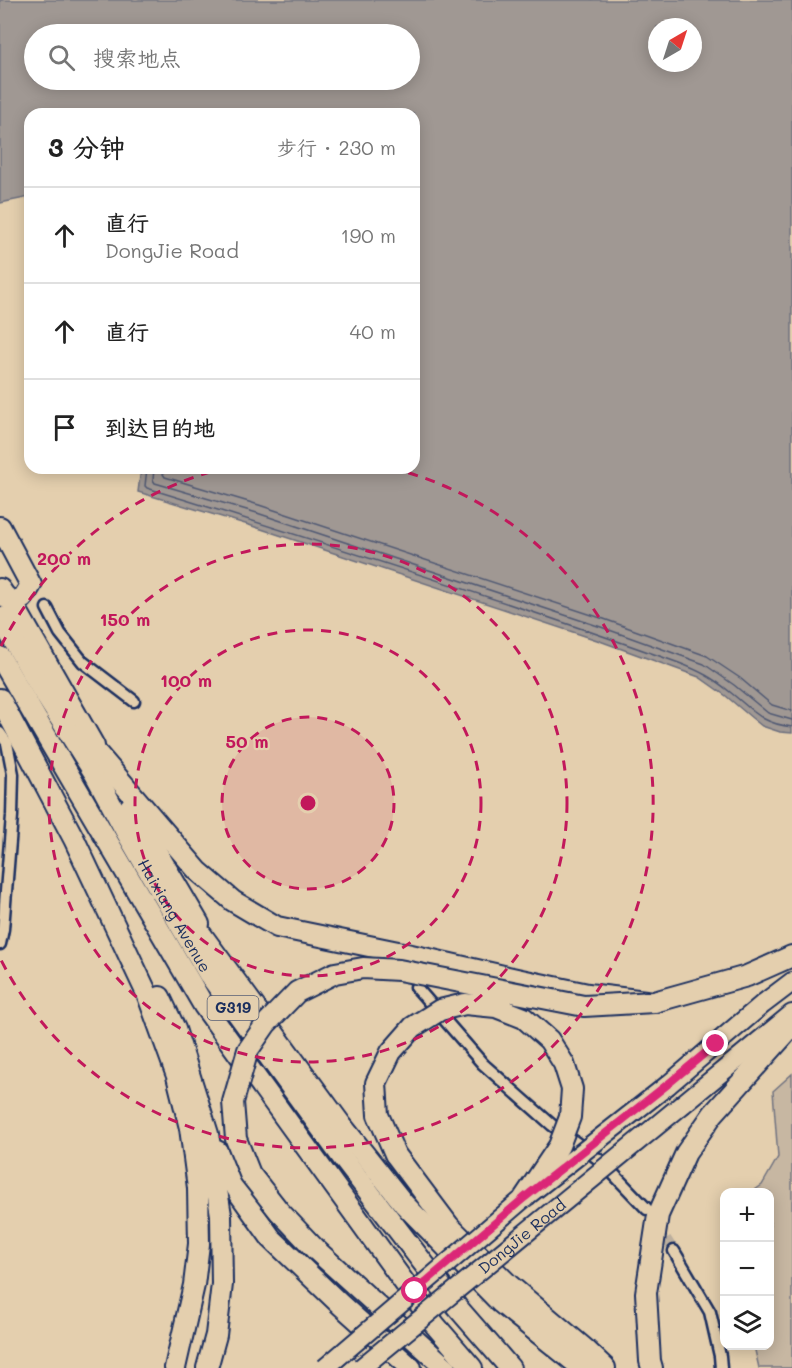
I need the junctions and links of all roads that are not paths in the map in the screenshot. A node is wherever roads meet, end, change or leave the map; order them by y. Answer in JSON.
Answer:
{"nodes":[{"id":1,"x":0,"y":527,"type":"edge"},
{"id":2,"x":31,"y":585,"type":"junction"},
{"id":3,"x":4,"y":603,"type":"edge"},
{"id":4,"x":47,"y":608,"type":"dead end"},
{"id":5,"x":31,"y":636,"type":"junction"},
{"id":6,"x":0,"y":657,"type":"edge"},
{"id":7,"x":42,"y":690,"type":"junction"},
{"id":8,"x":0,"y":699,"type":"edge"},
{"id":9,"x":134,"y":700,"type":"dead end"},
{"id":10,"x":0,"y":733,"type":"edge"},
{"id":11,"x":103,"y":760,"type":"junction"},
{"id":12,"x":125,"y":830,"type":"junction"},
{"id":13,"x":74,"y":839,"type":"junction"},
{"id":14,"x":0,"y":944,"type":"edge"},
{"id":15,"x":792,"y":956,"type":"edge"},
{"id":16,"x":792,"y":982,"type":"edge"},
{"id":17,"x":237,"y":984,"type":"junction"},
{"id":18,"x":416,"y":987,"type":"dead end"},
{"id":19,"x":654,"y":1002,"type":"junction"},
{"id":20,"x":792,"y":1014,"type":"edge"},
{"id":21,"x":792,"y":1026,"type":"edge"},
{"id":22,"x":208,"y":1134,"type":"junction"},
{"id":23,"x":524,"y":1198,"type":"junction"},
{"id":24,"x":647,"y":1209,"type":"dead end"},
{"id":25,"x":674,"y":1251,"type":"tunnel mouth"},
{"id":26,"x":365,"y":1366,"type":"edge"},
{"id":27,"x":174,"y":1368,"type":"edge"},
{"id":28,"x":207,"y":1368,"type":"edge"},
{"id":29,"x":325,"y":1368,"type":"edge"},
{"id":30,"x":411,"y":1368,"type":"edge"},
{"id":31,"x":446,"y":1368,"type":"edge"},
{"id":32,"x":472,"y":1368,"type":"edge"},
{"id":33,"x":510,"y":1368,"type":"edge"},
{"id":34,"x":582,"y":1368,"type":"edge"},
{"id":35,"x":605,"y":1368,"type":"edge"},
{"id":36,"x":652,"y":1368,"type":"edge"},
{"id":37,"x":721,"y":1368,"type":"edge"}],
"edges":[{"from":1,"to":2,"type":"highway"},
{"from":2,"to":3,"type":"highway"},
{"from":2,"to":5,"type":"highway"},
{"from":3,"to":5,"type":"highway"},
{"from":3,"to":7,"type":"highway","name":"Haixiang Avenue","number":"G319"},
{"from":4,"to":9,"type":"street"},
{"from":5,"to":11,"type":"highway"},
{"from":6,"to":32,"type":"highway","name":"Haixiang Avenue","number":"G319"},
{"from":7,"to":11,"type":"highway"},
{"from":7,"to":12,"type":"highway","name":"Haixiang Avenue","number":"G319"},
{"from":8,"to":13,"type":"highway"},
{"from":10,"to":14,"type":"street"},
{"from":11,"to":17,"type":"highway"},
{"from":11,"to":19,"type":"highway","bridge":true},
{"from":12,"to":17,"type":"highway"},
{"from":12,"to":33,"type":"highway","name":"Haixiang Avenue","number":"G319"},
{"from":13,"to":22,"type":"highway"},
{"from":13,"to":27,"type":"highway"},
{"from":15,"to":19,"type":"highway"},
{"from":16,"to":23,"type":"main road","name":"DongJie Road","bridge":true},
{"from":17,"to":34,"type":"highway"},
{"from":18,"to":24,"type":"street"},
{"from":19,"to":31,"type":"highway","bridge":true},
{"from":20,"to":26,"type":"main road","name":"DongJie Road","bridge":true},
{"from":21,"to":36,"type":"highway"},
{"from":22,"to":28,"type":"highway"},
{"from":22,"to":30,"type":"highway"},
{"from":23,"to":29,"type":"main road","name":"DongJie Road","bridge":true},
{"from":23,"to":35,"type":"highway","bridge":true},
{"from":25,"to":37,"type":"street"}]}
